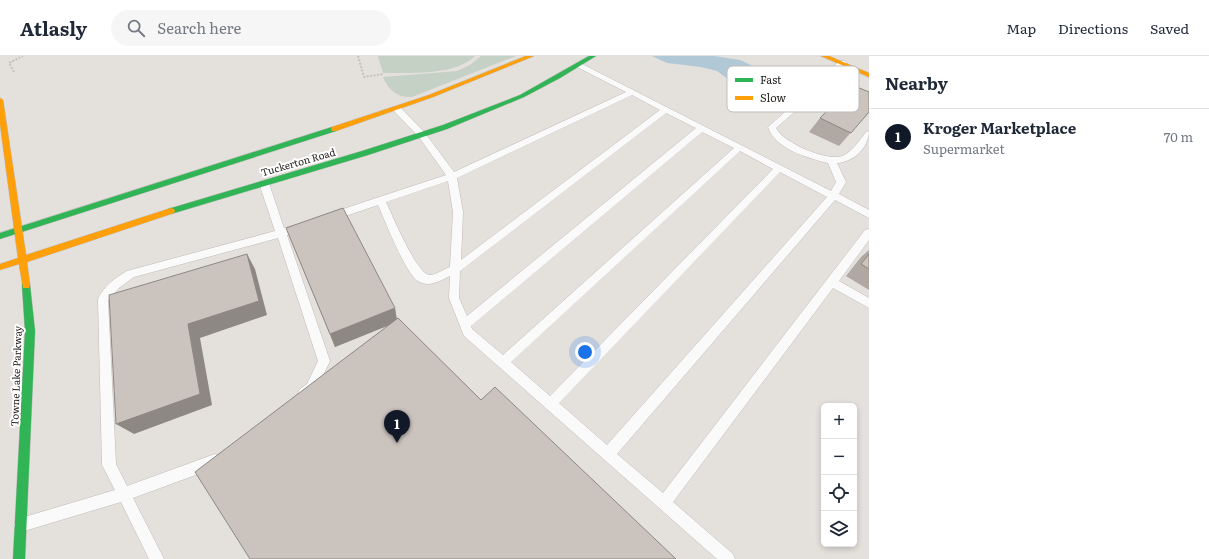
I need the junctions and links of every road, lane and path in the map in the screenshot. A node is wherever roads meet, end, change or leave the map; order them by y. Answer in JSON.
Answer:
{"nodes":[{"id":1,"x":23,"y":56,"type":"edge"},
{"id":2,"x":358,"y":56,"type":"edge"},
{"id":3,"x":531,"y":56,"type":"edge"},
{"id":4,"x":593,"y":56,"type":"edge"},
{"id":5,"x":824,"y":56,"type":"edge"},
{"id":6,"x":842,"y":63,"type":"junction"},
{"id":7,"x":580,"y":64,"type":"junction"},
{"id":8,"x":839,"y":66,"type":"edge"},
{"id":9,"x":849,"y":66,"type":"edge"},
{"id":10,"x":859,"y":71,"type":"edge"},
{"id":11,"x":14,"y":72,"type":"dead end"},
{"id":12,"x":383,"y":74,"type":"dead end"},
{"id":13,"x":869,"y":75,"type":"edge"},
{"id":14,"x":632,"y":92,"type":"junction"},
{"id":15,"x":859,"y":99,"type":"edge"},
{"id":16,"x":0,"y":100,"type":"edge"},
{"id":17,"x":869,"y":103,"type":"edge"},
{"id":18,"x":397,"y":109,"type":"junction"},
{"id":19,"x":666,"y":109,"type":"junction"},
{"id":20,"x":789,"y":112,"type":"edge"},
{"id":21,"x":701,"y":128,"type":"junction"},
{"id":22,"x":869,"y":134,"type":"edge"},
{"id":23,"x":422,"y":135,"type":"junction"},
{"id":24,"x":740,"y":148,"type":"junction"},
{"id":25,"x":832,"y":161,"type":"junction"},
{"id":26,"x":780,"y":168,"type":"junction"},
{"id":27,"x":452,"y":176,"type":"junction"},
{"id":28,"x":264,"y":183,"type":"junction"},
{"id":29,"x":833,"y":196,"type":"junction"},
{"id":30,"x":381,"y":200,"type":"junction"},
{"id":31,"x":869,"y":214,"type":"edge"},
{"id":32,"x":322,"y":221,"type":"edge"},
{"id":33,"x":307,"y":226,"type":"edge"},
{"id":34,"x":18,"y":230,"type":"junction"},
{"id":35,"x":280,"y":232,"type":"junction"},
{"id":36,"x":869,"y":233,"type":"edge"},
{"id":37,"x":0,"y":236,"type":"edge"},
{"id":38,"x":23,"y":258,"type":"junction"},
{"id":39,"x":0,"y":266,"type":"edge"},
{"id":40,"x":456,"y":269,"type":"junction"},
{"id":41,"x":832,"y":282,"type":"junction"},
{"id":42,"x":869,"y":303,"type":"edge"},
{"id":43,"x":466,"y":325,"type":"junction"},
{"id":44,"x":503,"y":362,"type":"junction"},
{"id":45,"x":292,"y":402,"type":"edge"},
{"id":46,"x":550,"y":404,"type":"junction"},
{"id":47,"x":226,"y":453,"type":"edge"},
{"id":48,"x":608,"y":454,"type":"junction"},
{"id":49,"x":124,"y":494,"type":"junction"},
{"id":50,"x":664,"y":503,"type":"junction"},
{"id":51,"x":21,"y":525,"type":"junction"},
{"id":52,"x":19,"y":559,"type":"edge"},
{"id":53,"x":157,"y":559,"type":"edge"},
{"id":54,"x":728,"y":559,"type":"edge"}],
"edges":[{"from":1,"to":11,"type":"path"},
{"from":2,"to":12,"type":"path"},
{"from":3,"to":18,"type":"main road","name":"Tuckerton Road"},
{"from":4,"to":7,"type":"main road","name":"Tuckerton Road"},
{"from":5,"to":6,"type":"main road"},
{"from":6,"to":8,"type":"lane"},
{"from":6,"to":9,"type":"main road"},
{"from":7,"to":14,"type":"lane"},
{"from":7,"to":23,"type":"main road","name":"Tuckerton Road"},
{"from":10,"to":13,"type":"main road"},
{"from":14,"to":19,"type":"lane"},
{"from":14,"to":27,"type":"lane"},
{"from":15,"to":17,"type":"lane"},
{"from":16,"to":34,"type":"main road","name":"Towne Lake Parkway"},
{"from":18,"to":23,"type":"lane"},
{"from":18,"to":34,"type":"main road","name":"Tuckerton Road"},
{"from":19,"to":21,"type":"lane"},
{"from":19,"to":40,"type":"lane"},
{"from":20,"to":25,"type":"lane"},
{"from":21,"to":24,"type":"lane"},
{"from":21,"to":43,"type":"lane"},
{"from":22,"to":25,"type":"lane"},
{"from":23,"to":27,"type":"lane"},
{"from":23,"to":28,"type":"main road","name":"Tuckerton Road"},
{"from":24,"to":26,"type":"lane"},
{"from":24,"to":44,"type":"lane"},
{"from":25,"to":29,"type":"lane"},
{"from":26,"to":29,"type":"lane"},
{"from":26,"to":46,"type":"lane"},
{"from":27,"to":30,"type":"lane"},
{"from":27,"to":40,"type":"lane"},
{"from":28,"to":35,"type":"lane"},
{"from":28,"to":38,"type":"main road","name":"Tuckerton Road"},
{"from":29,"to":31,"type":"lane"},
{"from":29,"to":48,"type":"lane"},
{"from":30,"to":32,"type":"lane"},
{"from":30,"to":40,"type":"lane"},
{"from":33,"to":35,"type":"lane"},
{"from":34,"to":37,"type":"main road","name":"Tuckerton Road"},
{"from":34,"to":38,"type":"main road","name":"Towne Lake Parkway"},
{"from":35,"to":45,"type":"lane"},
{"from":35,"to":49,"type":"lane"},
{"from":36,"to":41,"type":"lane"},
{"from":38,"to":39,"type":"main road","name":"Tuckerton Road"},
{"from":38,"to":51,"type":"main road","name":"Towne Lake Parkway"},
{"from":40,"to":43,"type":"lane"},
{"from":41,"to":42,"type":"lane"},
{"from":41,"to":50,"type":"lane"},
{"from":43,"to":44,"type":"lane"},
{"from":44,"to":46,"type":"lane"},
{"from":46,"to":48,"type":"lane"},
{"from":47,"to":49,"type":"lane"},
{"from":48,"to":50,"type":"lane"},
{"from":49,"to":51,"type":"lane"},
{"from":49,"to":53,"type":"lane"},
{"from":50,"to":54,"type":"lane"},
{"from":51,"to":52,"type":"main road","name":"Towne Lake Parkway"}]}
